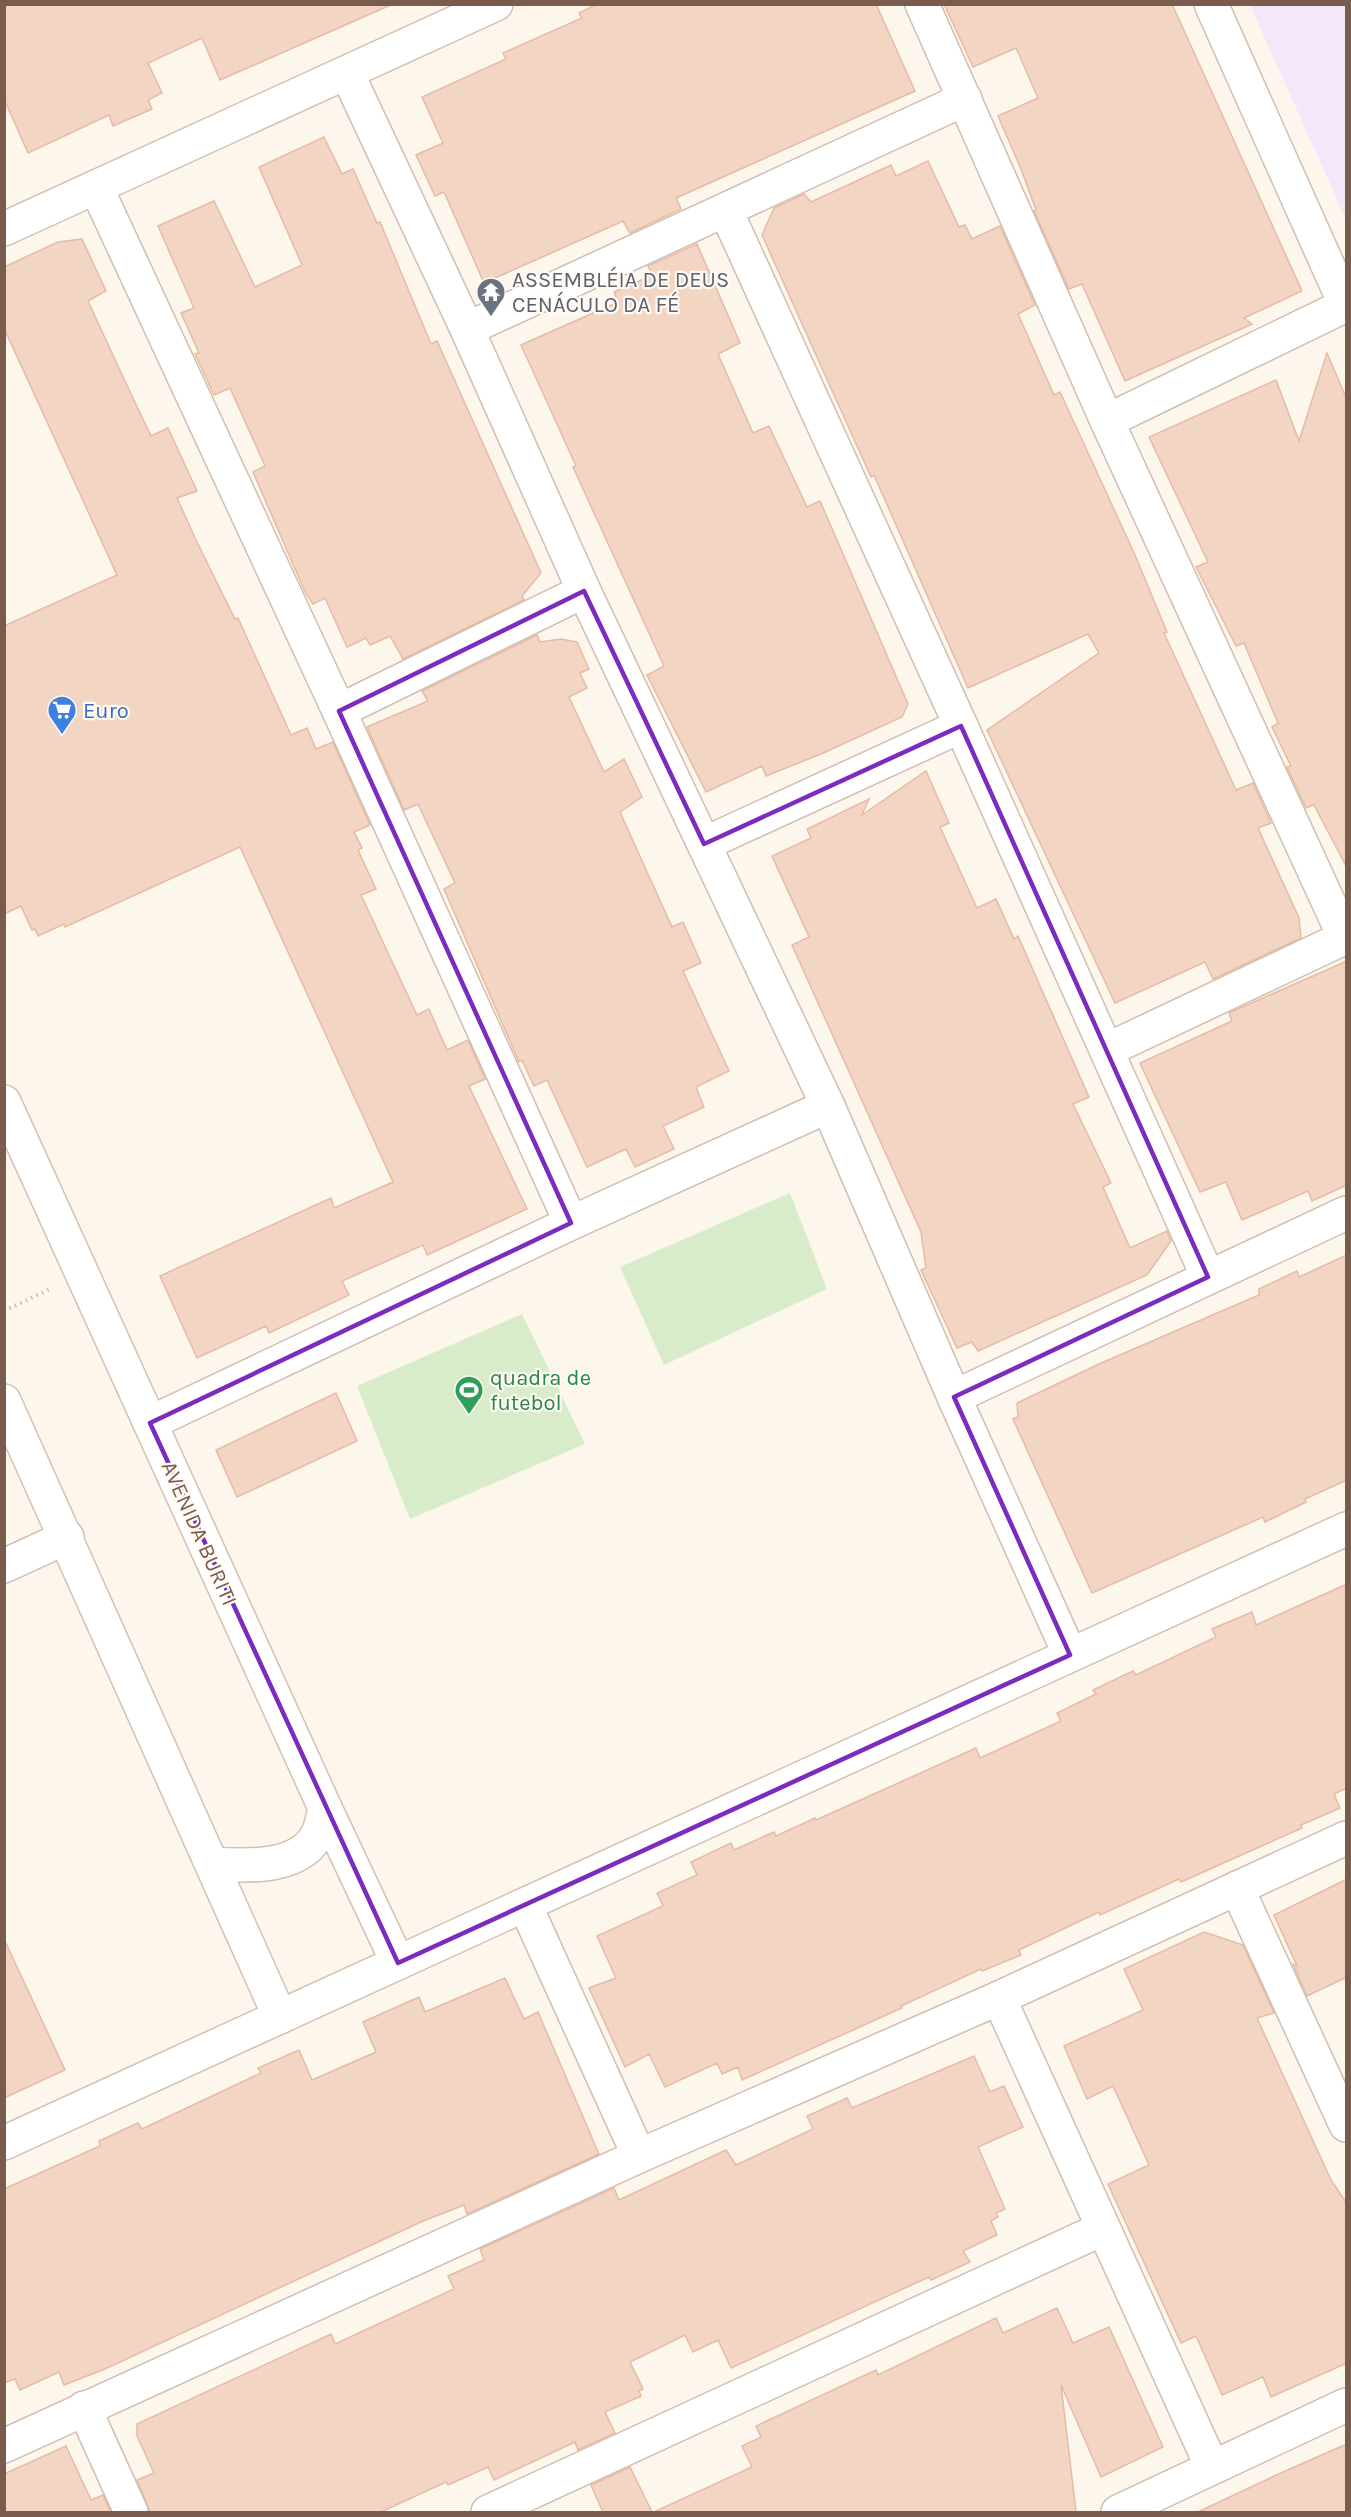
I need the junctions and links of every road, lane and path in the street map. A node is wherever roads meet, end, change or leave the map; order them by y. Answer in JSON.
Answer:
{"nodes":[{"id":1,"x":496,"y":4,"type":"edge"},
{"id":2,"x":922,"y":4,"type":"edge"},
{"id":3,"x":1211,"y":4,"type":"edge"},
{"id":4,"x":346,"y":73,"type":"junction"},
{"id":5,"x":965,"y":99,"type":"junction"},
{"id":6,"x":96,"y":187,"type":"junction"},
{"id":7,"x":726,"y":211,"type":"junction"},
{"id":8,"x":7,"y":221,"type":"edge"},
{"id":9,"x":1346,"y":306,"type":"edge"},
{"id":10,"x":467,"y":329,"type":"junction"},
{"id":11,"x":1107,"y":421,"type":"junction"},
{"id":12,"x":584,"y":591,"type":"junction"},
{"id":13,"x":339,"y":711,"type":"junction"},
{"id":14,"x":961,"y":726,"type":"junction"},
{"id":15,"x":704,"y":844,"type":"junction"},
{"id":16,"x":1346,"y":938,"type":"edge"},
{"id":17,"x":1107,"y":1050,"type":"junction"},
{"id":18,"x":4,"y":1102,"type":"edge"},
{"id":19,"x":828,"y":1106,"type":"junction"},
{"id":20,"x":1347,"y":1213,"type":"edge"},
{"id":21,"x":571,"y":1223,"type":"junction"},
{"id":22,"x":83,"y":1274,"type":"junction"},
{"id":23,"x":1208,"y":1277,"type":"junction"},
{"id":24,"x":4,"y":1311,"type":"edge"},
{"id":25,"x":954,"y":1397,"type":"junction"},
{"id":26,"x":4,"y":1401,"type":"edge"},
{"id":27,"x":150,"y":1423,"type":"junction"},
{"id":28,"x":1347,"y":1529,"type":"edge"},
{"id":29,"x":67,"y":1538,"type":"junction"},
{"id":30,"x":4,"y":1566,"type":"edge"},
{"id":31,"x":1070,"y":1655,"type":"junction"},
{"id":32,"x":325,"y":1808,"type":"junction"},
{"id":33,"x":1347,"y":1838,"type":"edge"},
{"id":34,"x":212,"y":1864,"type":"junction"},
{"id":35,"x":1237,"y":1888,"type":"junction"},
{"id":36,"x":525,"y":1905,"type":"junction"},
{"id":37,"x":398,"y":1963,"type":"junction"},
{"id":38,"x":999,"y":1998,"type":"junction"},
{"id":39,"x":280,"y":2017,"type":"junction"},
{"id":40,"x":1347,"y":2126,"type":"edge"},
{"id":41,"x":4,"y":2143,"type":"edge"},
{"id":42,"x":639,"y":2156,"type":"junction"},
{"id":43,"x":1102,"y":2229,"type":"junction"},
{"id":44,"x":1347,"y":2405,"type":"edge"},
{"id":45,"x":84,"y":2408,"type":"junction"},
{"id":46,"x":4,"y":2446,"type":"edge"},
{"id":47,"x":1212,"y":2467,"type":"junction"},
{"id":48,"x":131,"y":2512,"type":"edge"},
{"id":49,"x":488,"y":2512,"type":"edge"},
{"id":50,"x":1118,"y":2512,"type":"edge"}],
"edges":[{"from":1,"to":4,"type":"street"},
{"from":2,"to":5,"type":"street"},
{"from":3,"to":9,"type":"street"},
{"from":4,"to":6,"type":"street"},
{"from":4,"to":10,"type":"street"},
{"from":5,"to":7,"type":"street"},
{"from":5,"to":11,"type":"street"},
{"from":6,"to":8,"type":"street"},
{"from":6,"to":13,"type":"street"},
{"from":7,"to":10,"type":"street"},
{"from":7,"to":14,"type":"street"},
{"from":9,"to":11,"type":"street"},
{"from":10,"to":12,"type":"street"},
{"from":11,"to":16,"type":"street"},
{"from":12,"to":13,"type":"street"},
{"from":12,"to":15,"type":"street"},
{"from":13,"to":21,"type":"street"},
{"from":14,"to":15,"type":"street"},
{"from":14,"to":17,"type":"street"},
{"from":15,"to":19,"type":"street"},
{"from":16,"to":17,"type":"street"},
{"from":17,"to":23,"type":"street"},
{"from":18,"to":22,"type":"street","name":"AVENIDA BURITI"},
{"from":19,"to":21,"type":"street"},
{"from":19,"to":25,"type":"street"},
{"from":20,"to":23,"type":"street"},
{"from":21,"to":27,"type":"street"},
{"from":22,"to":24,"type":"path"},
{"from":22,"to":27,"type":"street","name":"AVENIDA BURITI"},
{"from":23,"to":25,"type":"street"},
{"from":25,"to":31,"type":"street"},
{"from":26,"to":29,"type":"street"},
{"from":27,"to":32,"type":"street","name":"AVENIDA BURITI"},
{"from":28,"to":31,"type":"street"},
{"from":29,"to":30,"type":"street"},
{"from":29,"to":34,"type":"street"},
{"from":31,"to":36,"type":"street"},
{"from":32,"to":34,"type":"street"},
{"from":32,"to":37,"type":"street","name":"AVENIDA BURITI"},
{"from":33,"to":35,"type":"street"},
{"from":34,"to":39,"type":"street"},
{"from":35,"to":38,"type":"street"},
{"from":35,"to":40,"type":"street"},
{"from":36,"to":37,"type":"street"},
{"from":36,"to":42,"type":"street"},
{"from":37,"to":39,"type":"street"},
{"from":38,"to":42,"type":"street"},
{"from":38,"to":43,"type":"street"},
{"from":39,"to":41,"type":"street"},
{"from":42,"to":45,"type":"street"},
{"from":43,"to":47,"type":"street"},
{"from":43,"to":49,"type":"street"},
{"from":44,"to":47,"type":"street"},
{"from":45,"to":46,"type":"street"},
{"from":45,"to":48,"type":"street"},
{"from":47,"to":50,"type":"street"}]}
